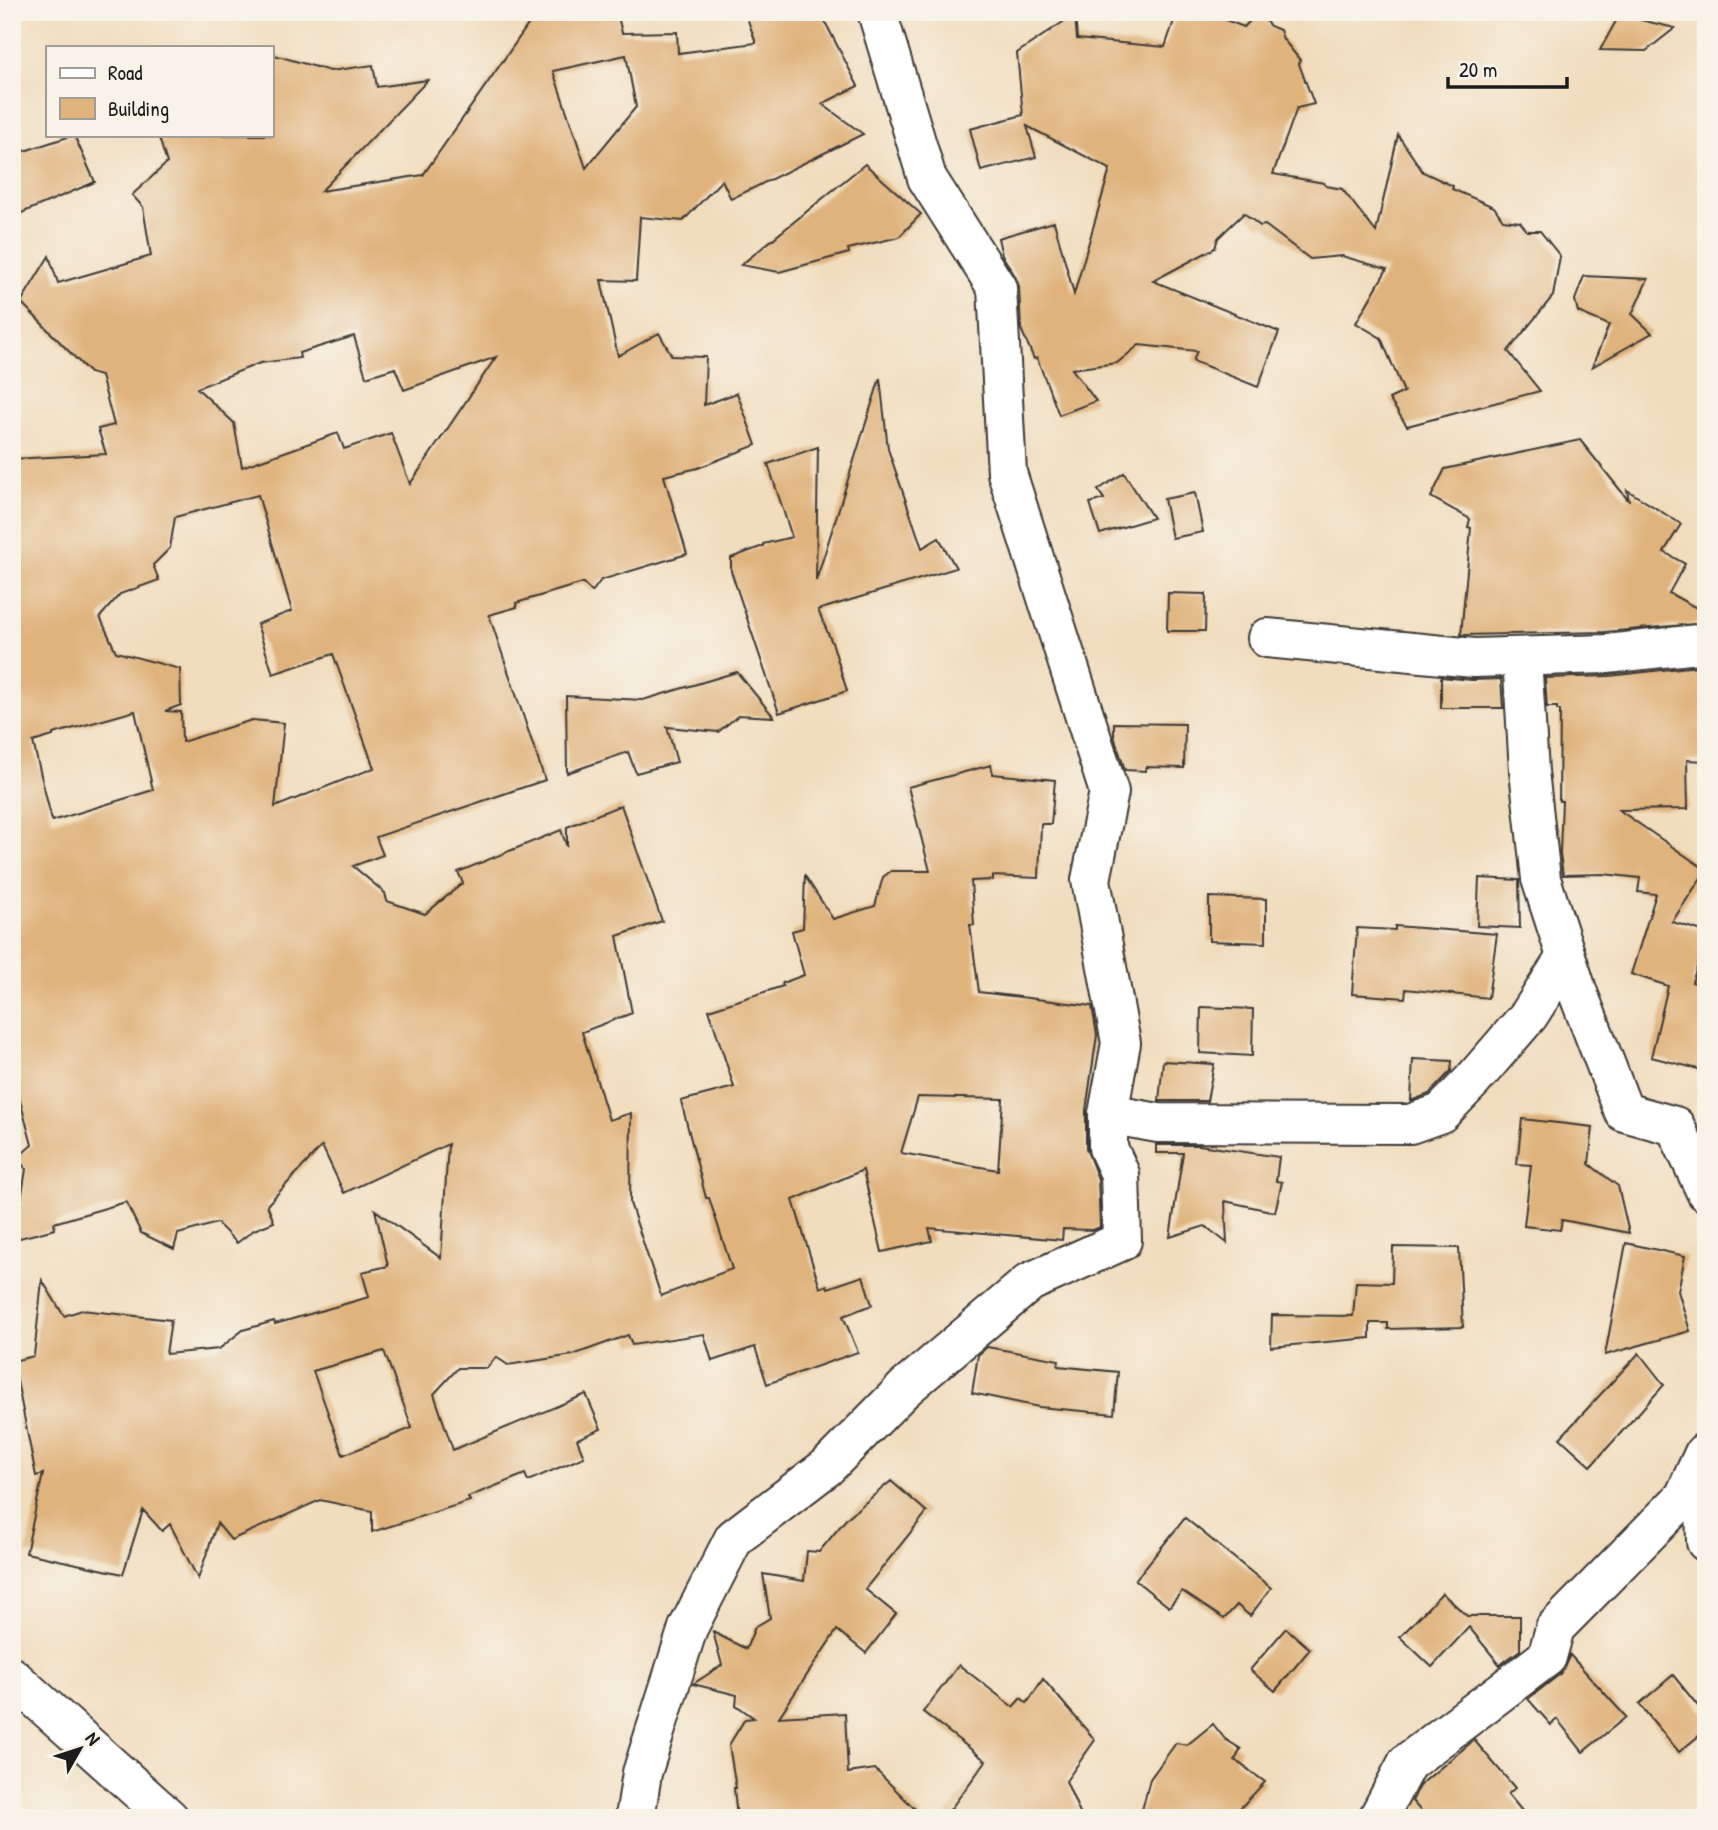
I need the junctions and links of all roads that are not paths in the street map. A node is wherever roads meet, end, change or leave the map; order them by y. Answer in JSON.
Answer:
{"nodes":[{"id":1,"x":877,"y":12,"type":"edge"},
{"id":2,"x":1267,"y":638,"type":"dead end"},
{"id":3,"x":1706,"y":645,"type":"edge"},
{"id":4,"x":1522,"y":657,"type":"junction"},
{"id":5,"x":1566,"y":957,"type":"junction"},
{"id":6,"x":1108,"y":1114,"type":"junction"},
{"id":7,"x":1706,"y":1192,"type":"edge"},
{"id":8,"x":1705,"y":1451,"type":"edge"},
{"id":9,"x":1706,"y":1542,"type":"edge"},
{"id":10,"x":12,"y":1677,"type":"edge"},
{"id":11,"x":169,"y":1818,"type":"edge"},
{"id":12,"x":635,"y":1818,"type":"edge"},
{"id":13,"x":1378,"y":1818,"type":"edge"}],
"edges":[{"from":1,"to":6,"type":"street"},
{"from":2,"to":4,"type":"street"},
{"from":3,"to":4,"type":"street"},
{"from":4,"to":5,"type":"street"},
{"from":5,"to":6,"type":"street"},
{"from":5,"to":7,"type":"street"},
{"from":6,"to":12,"type":"street"},
{"from":8,"to":9,"type":"street"},
{"from":8,"to":13,"type":"street"},
{"from":10,"to":11,"type":"street"}]}
